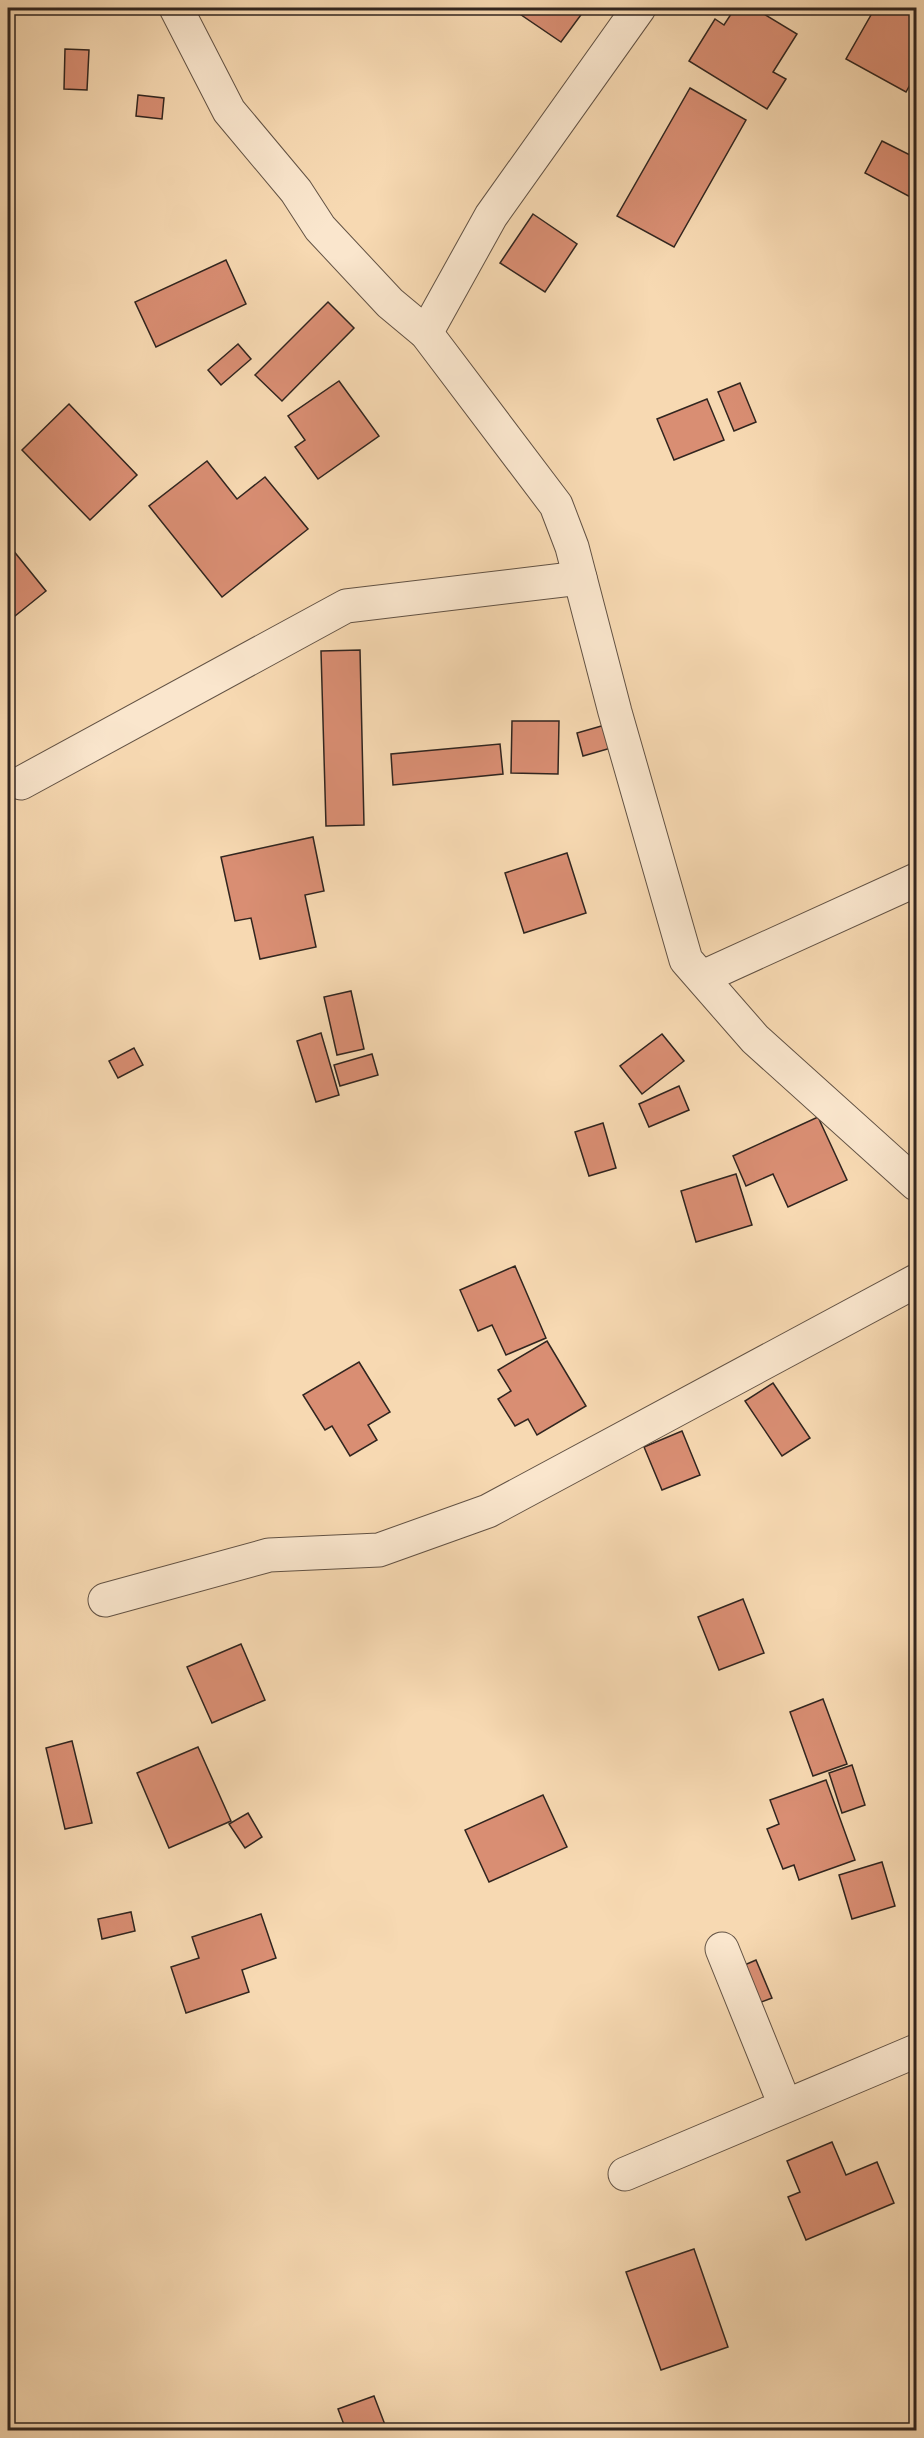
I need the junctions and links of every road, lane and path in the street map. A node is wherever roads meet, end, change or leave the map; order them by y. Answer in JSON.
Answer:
{"nodes":[{"id":1,"x":176,"y":8,"type":"edge"},
{"id":2,"x":639,"y":8,"type":"edge"},
{"id":3,"x":426,"y":333,"type":"junction"},
{"id":4,"x":580,"y":578,"type":"junction"},
{"id":5,"x":21,"y":783,"type":"dead end"},
{"id":6,"x":916,"y":880,"type":"edge"},
{"id":7,"x":703,"y":977,"type":"junction"},
{"id":8,"x":916,"y":1184,"type":"edge"},
{"id":9,"x":916,"y":1281,"type":"edge"},
{"id":10,"x":105,"y":1600,"type":"dead end"},
{"id":11,"x":722,"y":1949,"type":"dead end"},
{"id":12,"x":916,"y":2051,"type":"edge"},
{"id":13,"x":785,"y":2105,"type":"junction"},
{"id":14,"x":624,"y":2174,"type":"dead end"}],
"edges":[{"from":1,"to":3,"type":"street"},
{"from":2,"to":3,"type":"street"},
{"from":3,"to":4,"type":"street"},
{"from":4,"to":5,"type":"street"},
{"from":4,"to":7,"type":"street"},
{"from":6,"to":7,"type":"street"},
{"from":7,"to":8,"type":"street"},
{"from":9,"to":10,"type":"street"},
{"from":11,"to":13,"type":"street"},
{"from":12,"to":13,"type":"street"},
{"from":13,"to":14,"type":"street"}]}
